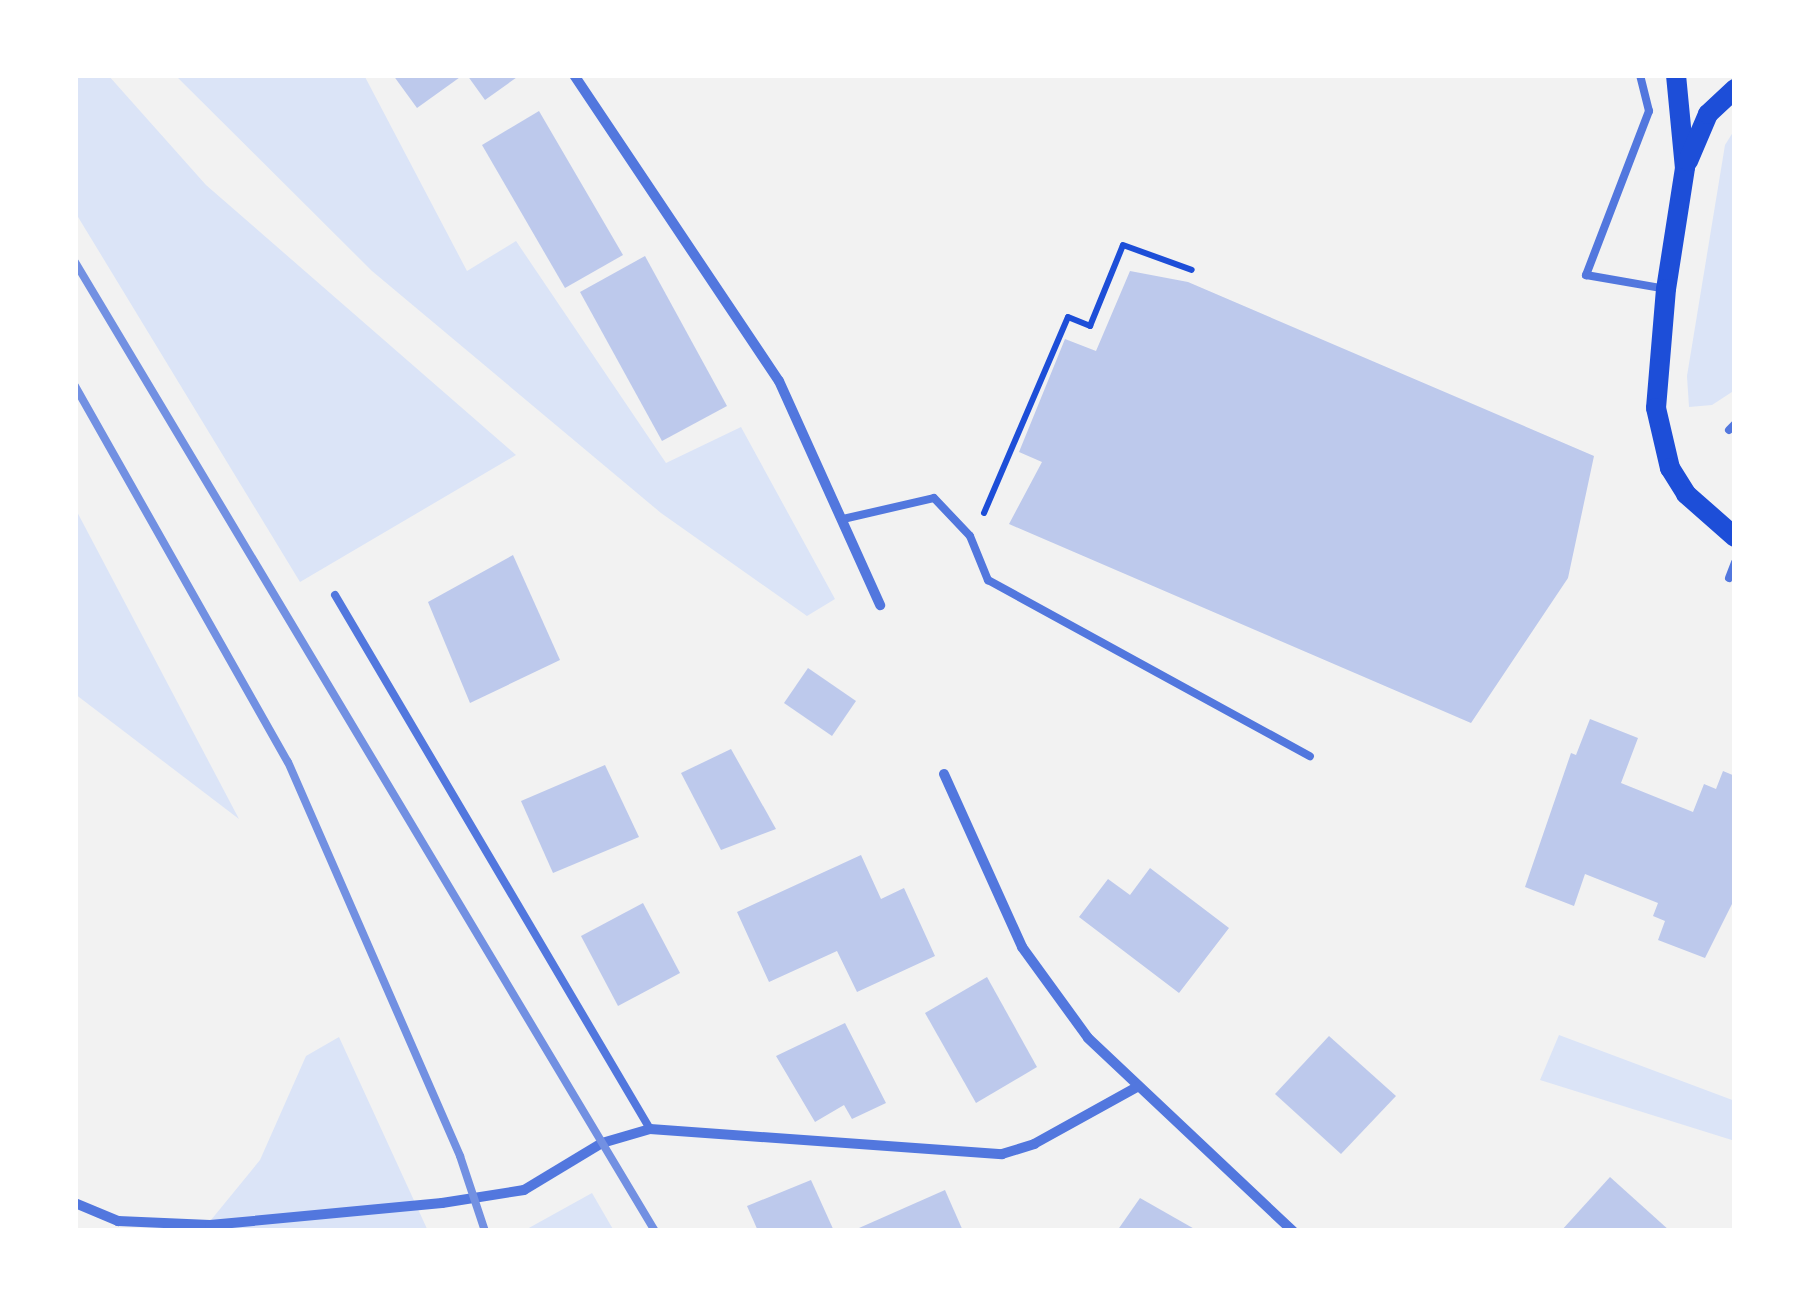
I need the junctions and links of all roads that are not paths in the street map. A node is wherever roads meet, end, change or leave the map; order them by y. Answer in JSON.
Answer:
{"nodes":[{"id":1,"x":574,"y":75,"type":"edge"},
{"id":2,"x":1640,"y":75,"type":"edge"},
{"id":3,"x":1676,"y":75,"type":"edge"},
{"id":4,"x":1735,"y":89,"type":"edge"},
{"id":5,"x":1685,"y":168,"type":"junction"},
{"id":6,"x":1666,"y":289,"type":"junction"},
{"id":7,"x":844,"y":519,"type":"junction"},
{"id":8,"x":1735,"y":537,"type":"edge"},
{"id":9,"x":1735,"y":562,"type":"edge"},
{"id":10,"x":1729,"y":578,"type":"dead end"},
{"id":11,"x":335,"y":595,"type":"dead end"},
{"id":12,"x":880,"y":605,"type":"dead end"},
{"id":13,"x":1310,"y":756,"type":"dead end"},
{"id":14,"x":944,"y":774,"type":"dead end"},
{"id":15,"x":1136,"y":1087,"type":"junction"},
{"id":16,"x":650,"y":1129,"type":"junction"},
{"id":17,"x":75,"y":1203,"type":"edge"},
{"id":18,"x":1293,"y":1231,"type":"edge"}],
"edges":[{"from":1,"to":7,"type":"street"},
{"from":2,"to":6,"type":"lane"},
{"from":3,"to":5,"type":"main road"},
{"from":4,"to":5,"type":"main road"},
{"from":5,"to":6,"type":"main road"},
{"from":6,"to":8,"type":"main road"},
{"from":7,"to":12,"type":"street"},
{"from":7,"to":13,"type":"lane"},
{"from":9,"to":10,"type":"lane"},
{"from":11,"to":16,"type":"lane"},
{"from":14,"to":15,"type":"street"},
{"from":15,"to":16,"type":"street"},
{"from":15,"to":18,"type":"street"},
{"from":16,"to":17,"type":"street"}]}
